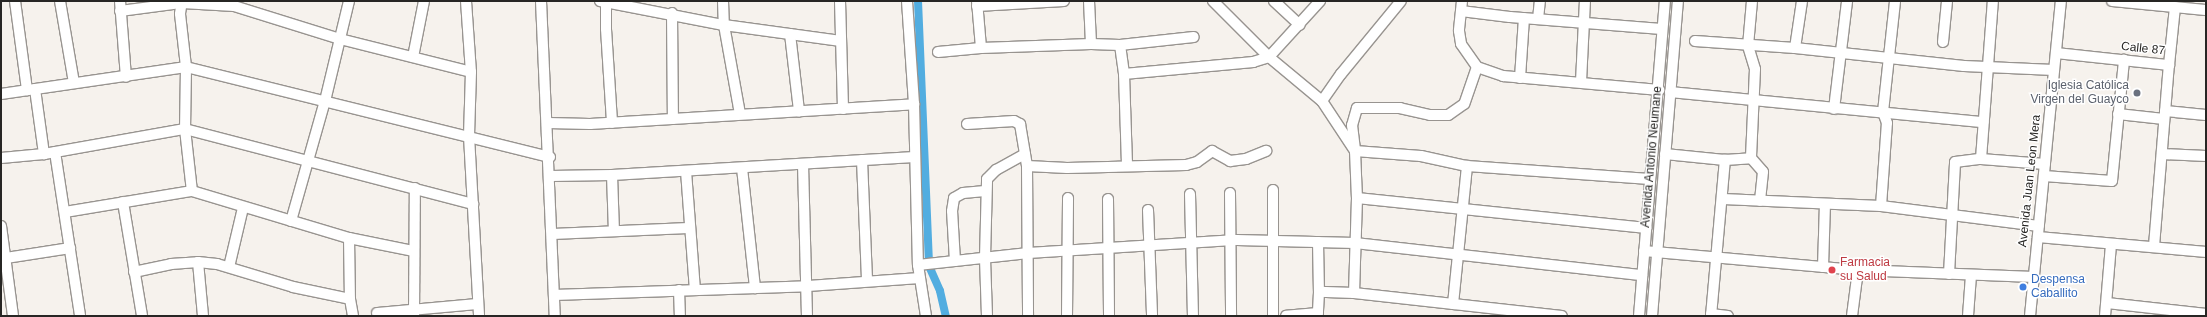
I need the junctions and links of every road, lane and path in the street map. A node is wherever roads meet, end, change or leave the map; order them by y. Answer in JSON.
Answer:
{"nodes":[{"id":1,"x":15,"y":1,"type":"edge"},
{"id":2,"x":60,"y":1,"type":"edge"},
{"id":3,"x":349,"y":1,"type":"edge"},
{"id":4,"x":424,"y":1,"type":"edge"},
{"id":5,"x":466,"y":1,"type":"edge"},
{"id":6,"x":542,"y":1,"type":"edge"},
{"id":7,"x":724,"y":1,"type":"edge"},
{"id":8,"x":840,"y":1,"type":"edge"},
{"id":9,"x":907,"y":1,"type":"edge"},
{"id":10,"x":1064,"y":1,"type":"edge"},
{"id":11,"x":1090,"y":1,"type":"edge"},
{"id":12,"x":1213,"y":1,"type":"edge"},
{"id":13,"x":1274,"y":1,"type":"edge"},
{"id":14,"x":1320,"y":1,"type":"edge"},
{"id":15,"x":1401,"y":1,"type":"edge"},
{"id":16,"x":1540,"y":1,"type":"edge"},
{"id":17,"x":1585,"y":1,"type":"edge"},
{"id":18,"x":1665,"y":1,"type":"edge"},
{"id":19,"x":1678,"y":1,"type":"edge"},
{"id":20,"x":1752,"y":1,"type":"edge"},
{"id":21,"x":1802,"y":1,"type":"edge"},
{"id":22,"x":1847,"y":1,"type":"edge"},
{"id":23,"x":1895,"y":1,"type":"edge"},
{"id":24,"x":1947,"y":1,"type":"edge"},
{"id":25,"x":1993,"y":1,"type":"edge"},
{"id":26,"x":2061,"y":1,"type":"edge"},
{"id":27,"x":2112,"y":1,"type":"edge"},
{"id":28,"x":182,"y":2,"type":"edge"},
{"id":29,"x":603,"y":2,"type":"edge"},
{"id":30,"x":977,"y":3,"type":"edge"},
{"id":31,"x":120,"y":6,"type":"edge"},
{"id":32,"x":1462,"y":6,"type":"edge"},
{"id":33,"x":2176,"y":7,"type":"junction"},
{"id":34,"x":2206,"y":10,"type":"edge"},
{"id":35,"x":672,"y":13,"type":"junction"},
{"id":36,"x":1524,"y":18,"type":"junction"},
{"id":37,"x":1538,"y":19,"type":"junction"},
{"id":38,"x":1584,"y":22,"type":"junction"},
{"id":39,"x":724,"y":25,"type":"junction"},
{"id":40,"x":1300,"y":25,"type":"junction"},
{"id":41,"x":1662,"y":29,"type":"junction"},
{"id":42,"x":790,"y":34,"type":"junction"},
{"id":43,"x":1194,"y":37,"type":"dead end"},
{"id":44,"x":340,"y":39,"type":"junction"},
{"id":45,"x":841,"y":41,"type":"junction"},
{"id":46,"x":1695,"y":41,"type":"dead end"},
{"id":47,"x":1943,"y":42,"type":"dead end"},
{"id":48,"x":1091,"y":44,"type":"junction"},
{"id":49,"x":1120,"y":45,"type":"junction"},
{"id":50,"x":1748,"y":46,"type":"junction"},
{"id":51,"x":981,"y":48,"type":"junction"},
{"id":52,"x":1795,"y":48,"type":"junction"},
{"id":53,"x":938,"y":52,"type":"dead end"},
{"id":54,"x":1843,"y":52,"type":"junction"},
{"id":55,"x":2056,"y":53,"type":"junction"},
{"id":56,"x":413,"y":57,"type":"junction"},
{"id":57,"x":1269,"y":57,"type":"junction"},
{"id":58,"x":1887,"y":57,"type":"junction"},
{"id":59,"x":2124,"y":60,"type":"junction"},
{"id":60,"x":2169,"y":66,"type":"junction"},
{"id":61,"x":186,"y":67,"type":"junction"},
{"id":62,"x":1477,"y":67,"type":"junction"},
{"id":63,"x":1989,"y":67,"type":"junction"},
{"id":64,"x":2054,"y":70,"type":"junction"},
{"id":65,"x":471,"y":72,"type":"junction"},
{"id":66,"x":1124,"y":74,"type":"junction"},
{"id":67,"x":126,"y":77,"type":"junction"},
{"id":68,"x":1520,"y":78,"type":"junction"},
{"id":69,"x":1581,"y":82,"type":"junction"},
{"id":70,"x":74,"y":83,"type":"junction"},
{"id":71,"x":31,"y":90,"type":"junction"},
{"id":72,"x":1659,"y":90,"type":"junction"},
{"id":73,"x":1670,"y":92,"type":"junction"},
{"id":74,"x":1,"y":94,"type":"edge"},
{"id":75,"x":325,"y":101,"type":"junction"},
{"id":76,"x":1322,"y":101,"type":"junction"},
{"id":77,"x":1754,"y":102,"type":"junction"},
{"id":78,"x":914,"y":104,"type":"junction"},
{"id":79,"x":843,"y":109,"type":"junction"},
{"id":80,"x":1834,"y":109,"type":"junction"},
{"id":81,"x":799,"y":112,"type":"junction"},
{"id":82,"x":1883,"y":112,"type":"junction"},
{"id":83,"x":740,"y":114,"type":"junction"},
{"id":84,"x":2118,"y":114,"type":"junction"},
{"id":85,"x":2164,"y":115,"type":"junction"},
{"id":86,"x":2206,"y":115,"type":"edge"},
{"id":87,"x":673,"y":118,"type":"junction"},
{"id":88,"x":612,"y":122,"type":"junction"},
{"id":89,"x":1984,"y":122,"type":"junction"},
{"id":90,"x":548,"y":123,"type":"junction"},
{"id":91,"x":967,"y":124,"type":"dead end"},
{"id":92,"x":185,"y":129,"type":"junction"},
{"id":93,"x":469,"y":136,"type":"junction"},
{"id":94,"x":1266,"y":151,"type":"dead end"},
{"id":95,"x":1355,"y":151,"type":"junction"},
{"id":96,"x":56,"y":152,"type":"junction"},
{"id":97,"x":44,"y":154,"type":"junction"},
{"id":98,"x":1025,"y":154,"type":"junction"},
{"id":99,"x":1665,"y":154,"type":"junction"},
{"id":100,"x":2162,"y":154,"type":"junction"},
{"id":101,"x":2206,"y":156,"type":"edge"},
{"id":102,"x":550,"y":157,"type":"junction"},
{"id":103,"x":914,"y":157,"type":"junction"},
{"id":104,"x":1,"y":158,"type":"edge"},
{"id":105,"x":1751,"y":158,"type":"junction"},
{"id":106,"x":1981,"y":159,"type":"junction"},
{"id":107,"x":862,"y":160,"type":"junction"},
{"id":108,"x":1724,"y":160,"type":"junction"},
{"id":109,"x":306,"y":161,"type":"junction"},
{"id":110,"x":803,"y":164,"type":"junction"},
{"id":111,"x":2045,"y":164,"type":"junction"},
{"id":112,"x":1027,"y":166,"type":"junction"},
{"id":113,"x":1128,"y":166,"type":"junction"},
{"id":114,"x":1467,"y":166,"type":"junction"},
{"id":115,"x":742,"y":168,"type":"junction"},
{"id":116,"x":686,"y":171,"type":"junction"},
{"id":117,"x":612,"y":175,"type":"junction"},
{"id":118,"x":551,"y":176,"type":"junction"},
{"id":119,"x":2044,"y":176,"type":"junction"},
{"id":120,"x":1650,"y":180,"type":"junction"},
{"id":121,"x":415,"y":188,"type":"junction"},
{"id":122,"x":1273,"y":190,"type":"dead end"},
{"id":123,"x":192,"y":191,"type":"junction"},
{"id":124,"x":985,"y":191,"type":"junction"},
{"id":125,"x":1230,"y":193,"type":"dead end"},
{"id":126,"x":1190,"y":194,"type":"dead end"},
{"id":127,"x":1068,"y":198,"type":"dead end"},
{"id":128,"x":1357,"y":198,"type":"junction"},
{"id":129,"x":1108,"y":199,"type":"dead end"},
{"id":130,"x":1723,"y":199,"type":"junction"},
{"id":131,"x":1760,"y":201,"type":"junction"},
{"id":132,"x":123,"y":202,"type":"junction"},
{"id":133,"x":473,"y":204,"type":"junction"},
{"id":134,"x":1825,"y":204,"type":"junction"},
{"id":135,"x":1881,"y":206,"type":"junction"},
{"id":136,"x":243,"y":208,"type":"junction"},
{"id":137,"x":1148,"y":210,"type":"dead end"},
{"id":138,"x":1463,"y":210,"type":"junction"},
{"id":139,"x":64,"y":212,"type":"junction"},
{"id":140,"x":1952,"y":213,"type":"junction"},
{"id":141,"x":291,"y":221,"type":"junction"},
{"id":142,"x":1,"y":226,"type":"edge"},
{"id":143,"x":2039,"y":226,"type":"junction"},
{"id":144,"x":689,"y":228,"type":"junction"},
{"id":145,"x":1646,"y":228,"type":"junction"},
{"id":146,"x":614,"y":231,"type":"junction"},
{"id":147,"x":552,"y":234,"type":"junction"},
{"id":148,"x":2038,"y":237,"type":"junction"},
{"id":149,"x":349,"y":238,"type":"junction"},
{"id":150,"x":1231,"y":241,"type":"junction"},
{"id":151,"x":1272,"y":242,"type":"junction"},
{"id":152,"x":1318,"y":242,"type":"junction"},
{"id":153,"x":1355,"y":243,"type":"junction"},
{"id":154,"x":1190,"y":244,"type":"junction"},
{"id":155,"x":2111,"y":244,"type":"junction"},
{"id":156,"x":2154,"y":246,"type":"junction"},
{"id":157,"x":1148,"y":247,"type":"junction"},
{"id":158,"x":70,"y":248,"type":"junction"},
{"id":159,"x":1107,"y":249,"type":"junction"},
{"id":160,"x":413,"y":251,"type":"junction"},
{"id":161,"x":1644,"y":251,"type":"junction"},
{"id":162,"x":1066,"y":252,"type":"junction"},
{"id":163,"x":2206,"y":252,"type":"edge"},
{"id":164,"x":1657,"y":253,"type":"junction"},
{"id":165,"x":1028,"y":254,"type":"junction"},
{"id":166,"x":1457,"y":254,"type":"junction"},
{"id":167,"x":6,"y":258,"type":"junction"},
{"id":168,"x":984,"y":258,"type":"junction"},
{"id":169,"x":1716,"y":259,"type":"junction"},
{"id":170,"x":955,"y":261,"type":"junction"},
{"id":171,"x":198,"y":262,"type":"junction"},
{"id":172,"x":918,"y":265,"type":"junction"},
{"id":173,"x":229,"y":266,"type":"junction"},
{"id":174,"x":1823,"y":267,"type":"junction"},
{"id":175,"x":1858,"y":270,"type":"junction"},
{"id":176,"x":134,"y":272,"type":"junction"},
{"id":177,"x":1642,"y":274,"type":"junction"},
{"id":178,"x":1949,"y":274,"type":"junction"},
{"id":179,"x":1971,"y":275,"type":"junction"},
{"id":180,"x":920,"y":278,"type":"junction"},
{"id":181,"x":2034,"y":278,"type":"junction"},
{"id":182,"x":867,"y":280,"type":"junction"},
{"id":183,"x":808,"y":286,"type":"junction"},
{"id":184,"x":755,"y":288,"type":"junction"},
{"id":185,"x":679,"y":290,"type":"junction"},
{"id":186,"x":695,"y":290,"type":"junction"},
{"id":187,"x":1319,"y":292,"type":"junction"},
{"id":188,"x":1354,"y":293,"type":"junction"},
{"id":189,"x":554,"y":295,"type":"junction"},
{"id":190,"x":350,"y":299,"type":"junction"},
{"id":191,"x":2107,"y":303,"type":"junction"},
{"id":192,"x":478,"y":304,"type":"junction"},
{"id":193,"x":1453,"y":304,"type":"junction"},
{"id":194,"x":377,"y":313,"type":"dead end"},
{"id":195,"x":414,"y":313,"type":"edge"},
{"id":196,"x":1513,"y":313,"type":"edge"},
{"id":197,"x":2206,"y":314,"type":"edge"},
{"id":198,"x":1318,"y":315,"type":"edge"},
{"id":199,"x":1711,"y":315,"type":"edge"},
{"id":200,"x":13,"y":316,"type":"edge"},
{"id":201,"x":80,"y":316,"type":"edge"},
{"id":202,"x":142,"y":316,"type":"edge"},
{"id":203,"x":204,"y":316,"type":"edge"},
{"id":204,"x":353,"y":316,"type":"edge"},
{"id":205,"x":479,"y":316,"type":"edge"},
{"id":206,"x":555,"y":316,"type":"edge"},
{"id":207,"x":680,"y":316,"type":"edge"},
{"id":208,"x":807,"y":316,"type":"edge"},
{"id":209,"x":926,"y":316,"type":"edge"},
{"id":210,"x":987,"y":316,"type":"edge"},
{"id":211,"x":1028,"y":316,"type":"edge"},
{"id":212,"x":1067,"y":316,"type":"edge"},
{"id":213,"x":1109,"y":316,"type":"edge"},
{"id":214,"x":1152,"y":316,"type":"edge"},
{"id":215,"x":1193,"y":316,"type":"edge"},
{"id":216,"x":1231,"y":316,"type":"edge"},
{"id":217,"x":1274,"y":316,"type":"edge"},
{"id":218,"x":1286,"y":316,"type":"edge"},
{"id":219,"x":1562,"y":316,"type":"edge"},
{"id":220,"x":1639,"y":316,"type":"edge"},
{"id":221,"x":1652,"y":316,"type":"edge"},
{"id":222,"x":1728,"y":316,"type":"edge"},
{"id":223,"x":1852,"y":316,"type":"edge"},
{"id":224,"x":1968,"y":316,"type":"edge"},
{"id":225,"x":2030,"y":316,"type":"edge"},
{"id":226,"x":2105,"y":316,"type":"edge"}],
"edges":[{"from":1,"to":71,"type":"street"},
{"from":2,"to":70,"type":"street"},
{"from":3,"to":44,"type":"street"},
{"from":4,"to":56,"type":"street"},
{"from":5,"to":65,"type":"street"},
{"from":6,"to":90,"type":"street"},
{"from":7,"to":39,"type":"street"},
{"from":8,"to":45,"type":"street"},
{"from":9,"to":78,"type":"street"},
{"from":10,"to":30,"type":"street"},
{"from":11,"to":48,"type":"street"},
{"from":12,"to":57,"type":"street"},
{"from":13,"to":40,"type":"street"},
{"from":14,"to":40,"type":"street"},
{"from":15,"to":76,"type":"street"},
{"from":16,"to":37,"type":"street"},
{"from":17,"to":38,"type":"street"},
{"from":18,"to":41,"type":"street","name":"Avenida Antonio Neumane"},
{"from":19,"to":73,"type":"street","name":"Avenida Antonio Neumane"},
{"from":20,"to":50,"type":"street"},
{"from":21,"to":52,"type":"street"},
{"from":22,"to":54,"type":"street"},
{"from":23,"to":58,"type":"street"},
{"from":24,"to":47,"type":"street"},
{"from":25,"to":63,"type":"street"},
{"from":26,"to":55,"type":"street","name":"Avenida Juan Leon Mera"},
{"from":27,"to":33,"type":"street"},
{"from":28,"to":31,"type":"street"},
{"from":28,"to":44,"type":"street"},
{"from":28,"to":61,"type":"street"},
{"from":29,"to":35,"type":"street"},
{"from":29,"to":88,"type":"street"},
{"from":30,"to":51,"type":"street"},
{"from":31,"to":67,"type":"street"},
{"from":32,"to":36,"type":"street"},
{"from":32,"to":62,"type":"street"},
{"from":33,"to":34,"type":"street"},
{"from":33,"to":60,"type":"street","name":"Calle 87"},
{"from":35,"to":39,"type":"street"},
{"from":35,"to":87,"type":"street"},
{"from":36,"to":37,"type":"street"},
{"from":36,"to":68,"type":"street"},
{"from":37,"to":38,"type":"street"},
{"from":38,"to":41,"type":"street"},
{"from":38,"to":69,"type":"street"},
{"from":39,"to":42,"type":"street"},
{"from":39,"to":83,"type":"street"},
{"from":40,"to":57,"type":"street"},
{"from":41,"to":72,"type":"street","name":"Avenida Antonio Neumane"},
{"from":42,"to":45,"type":"street"},
{"from":42,"to":81,"type":"street"},
{"from":43,"to":49,"type":"street"},
{"from":44,"to":56,"type":"street"},
{"from":44,"to":75,"type":"street"},
{"from":45,"to":79,"type":"street"},
{"from":46,"to":50,"type":"street"},
{"from":48,"to":49,"type":"street"},
{"from":48,"to":51,"type":"street"},
{"from":49,"to":66,"type":"street"},
{"from":50,"to":52,"type":"street"},
{"from":50,"to":77,"type":"street"},
{"from":51,"to":53,"type":"street"},
{"from":52,"to":54,"type":"street"},
{"from":54,"to":58,"type":"street"},
{"from":54,"to":80,"type":"street"},
{"from":55,"to":59,"type":"street","name":"Calle 87"},
{"from":55,"to":64,"type":"street","name":"Avenida Juan Leon Mera"},
{"from":56,"to":65,"type":"street"},
{"from":57,"to":66,"type":"street"},
{"from":57,"to":76,"type":"street"},
{"from":58,"to":63,"type":"street"},
{"from":58,"to":82,"type":"street"},
{"from":59,"to":60,"type":"street","name":"Calle 87"},
{"from":59,"to":84,"type":"street"},
{"from":60,"to":85,"type":"street"},
{"from":61,"to":67,"type":"street"},
{"from":61,"to":75,"type":"street"},
{"from":61,"to":92,"type":"street"},
{"from":62,"to":68,"type":"street"},
{"from":62,"to":95,"type":"street"},
{"from":63,"to":64,"type":"street"},
{"from":63,"to":89,"type":"street"},
{"from":64,"to":111,"type":"street","name":"Avenida Juan Leon Mera"},
{"from":65,"to":93,"type":"street"},
{"from":66,"to":113,"type":"street"},
{"from":67,"to":70,"type":"street"},
{"from":68,"to":69,"type":"street"},
{"from":69,"to":72,"type":"street"},
{"from":70,"to":71,"type":"street"},
{"from":71,"to":74,"type":"street"},
{"from":71,"to":97,"type":"street"},
{"from":72,"to":120,"type":"street","name":"Avenida Antonio Neumane"},
{"from":73,"to":77,"type":"street"},
{"from":73,"to":99,"type":"street","name":"Avenida Antonio Neumane"},
{"from":75,"to":93,"type":"street"},
{"from":75,"to":109,"type":"street"},
{"from":76,"to":95,"type":"street"},
{"from":77,"to":80,"type":"street"},
{"from":77,"to":105,"type":"street"},
{"from":78,"to":79,"type":"street"},
{"from":78,"to":103,"type":"street"},
{"from":79,"to":81,"type":"street"},
{"from":80,"to":82,"type":"street"},
{"from":81,"to":83,"type":"street"},
{"from":82,"to":89,"type":"street"},
{"from":82,"to":135,"type":"street"},
{"from":83,"to":87,"type":"street"},
{"from":84,"to":85,"type":"street"},
{"from":84,"to":119,"type":"street"},
{"from":85,"to":86,"type":"street"},
{"from":85,"to":100,"type":"street"},
{"from":87,"to":88,"type":"street"},
{"from":88,"to":90,"type":"street"},
{"from":89,"to":106,"type":"street"},
{"from":90,"to":102,"type":"street"},
{"from":91,"to":98,"type":"street"},
{"from":92,"to":96,"type":"street"},
{"from":92,"to":109,"type":"street"},
{"from":92,"to":123,"type":"street"},
{"from":93,"to":102,"type":"street"},
{"from":93,"to":133,"type":"street"},
{"from":94,"to":113,"type":"street"},
{"from":95,"to":114,"type":"street"},
{"from":95,"to":128,"type":"street"},
{"from":96,"to":97,"type":"street"},
{"from":96,"to":139,"type":"street"},
{"from":97,"to":104,"type":"street"},
{"from":98,"to":112,"type":"street"},
{"from":98,"to":124,"type":"street"},
{"from":99,"to":108,"type":"street"},
{"from":99,"to":164,"type":"street","name":"Avenida Antonio Neumane"},
{"from":100,"to":101,"type":"street"},
{"from":100,"to":156,"type":"street"},
{"from":102,"to":118,"type":"street"},
{"from":103,"to":107,"type":"street"},
{"from":103,"to":172,"type":"street"},
{"from":105,"to":108,"type":"street"},
{"from":105,"to":131,"type":"street"},
{"from":106,"to":111,"type":"street"},
{"from":106,"to":140,"type":"street"},
{"from":107,"to":110,"type":"street"},
{"from":107,"to":182,"type":"street"},
{"from":108,"to":130,"type":"street"},
{"from":109,"to":121,"type":"street"},
{"from":109,"to":141,"type":"street"},
{"from":110,"to":115,"type":"street"},
{"from":110,"to":183,"type":"street"},
{"from":111,"to":119,"type":"street","name":"Avenida Juan Leon Mera"},
{"from":112,"to":113,"type":"street"},
{"from":112,"to":165,"type":"street"},
{"from":114,"to":120,"type":"street"},
{"from":114,"to":138,"type":"street"},
{"from":115,"to":116,"type":"street"},
{"from":115,"to":184,"type":"street"},
{"from":116,"to":117,"type":"street"},
{"from":116,"to":144,"type":"street"},
{"from":117,"to":118,"type":"street"},
{"from":117,"to":146,"type":"street"},
{"from":118,"to":147,"type":"street"},
{"from":119,"to":143,"type":"street","name":"Avenida Juan Leon Mera"},
{"from":120,"to":145,"type":"street","name":"Avenida Antonio Neumane"},
{"from":121,"to":133,"type":"street"},
{"from":121,"to":160,"type":"street"},
{"from":122,"to":151,"type":"street"},
{"from":123,"to":132,"type":"street"},
{"from":123,"to":136,"type":"street"},
{"from":124,"to":168,"type":"street"},
{"from":124,"to":170,"type":"street"},
{"from":125,"to":150,"type":"street"},
{"from":126,"to":154,"type":"street"},
{"from":127,"to":162,"type":"street"},
{"from":128,"to":138,"type":"street"},
{"from":128,"to":153,"type":"street"},
{"from":129,"to":159,"type":"street"},
{"from":130,"to":131,"type":"street"},
{"from":130,"to":169,"type":"street"},
{"from":131,"to":134,"type":"street"},
{"from":132,"to":139,"type":"street"},
{"from":132,"to":176,"type":"street"},
{"from":133,"to":192,"type":"street"},
{"from":134,"to":135,"type":"street"},
{"from":134,"to":174,"type":"street"},
{"from":135,"to":140,"type":"street"},
{"from":136,"to":141,"type":"street"},
{"from":136,"to":173,"type":"street"},
{"from":137,"to":157,"type":"street"},
{"from":138,"to":145,"type":"street"},
{"from":138,"to":166,"type":"street"},
{"from":139,"to":158,"type":"street"},
{"from":140,"to":143,"type":"street"},
{"from":140,"to":178,"type":"street"},
{"from":141,"to":149,"type":"street"},
{"from":142,"to":167,"type":"street"},
{"from":143,"to":148,"type":"street","name":"Avenida Juan Leon Mera"},
{"from":144,"to":146,"type":"street"},
{"from":144,"to":186,"type":"street"},
{"from":145,"to":161,"type":"street","name":"Avenida Antonio Neumane"},
{"from":146,"to":147,"type":"street"},
{"from":147,"to":189,"type":"street"},
{"from":148,"to":155,"type":"street"},
{"from":148,"to":181,"type":"street","name":"Avenida Juan Leon Mera"},
{"from":149,"to":160,"type":"street"},
{"from":149,"to":190,"type":"street"},
{"from":150,"to":151,"type":"street"},
{"from":150,"to":154,"type":"street"},
{"from":150,"to":216,"type":"street"},
{"from":151,"to":152,"type":"street"},
{"from":151,"to":217,"type":"street"},
{"from":152,"to":153,"type":"street"},
{"from":152,"to":187,"type":"street"},
{"from":153,"to":166,"type":"street"},
{"from":153,"to":188,"type":"street"},
{"from":154,"to":157,"type":"street"},
{"from":154,"to":215,"type":"street"},
{"from":155,"to":156,"type":"street"},
{"from":155,"to":191,"type":"street"},
{"from":156,"to":163,"type":"street"},
{"from":157,"to":159,"type":"street"},
{"from":157,"to":214,"type":"street"},
{"from":158,"to":167,"type":"street"},
{"from":158,"to":201,"type":"street"},
{"from":159,"to":162,"type":"street"},
{"from":159,"to":213,"type":"street"},
{"from":160,"to":195,"type":"street"},
{"from":161,"to":164,"type":"street"},
{"from":161,"to":177,"type":"street","name":"Avenida Antonio Neumane"},
{"from":162,"to":165,"type":"street"},
{"from":162,"to":212,"type":"street"},
{"from":164,"to":169,"type":"street"},
{"from":164,"to":221,"type":"street","name":"Avenida Antonio Neumane"},
{"from":165,"to":168,"type":"street"},
{"from":165,"to":211,"type":"street"},
{"from":166,"to":177,"type":"street"},
{"from":166,"to":193,"type":"street"},
{"from":167,"to":200,"type":"street"},
{"from":168,"to":170,"type":"street"},
{"from":168,"to":210,"type":"street"},
{"from":169,"to":174,"type":"street"},
{"from":169,"to":199,"type":"street"},
{"from":170,"to":172,"type":"street"},
{"from":171,"to":173,"type":"street"},
{"from":171,"to":176,"type":"street"},
{"from":171,"to":203,"type":"street"},
{"from":172,"to":180,"type":"street"},
{"from":173,"to":190,"type":"street"},
{"from":174,"to":175,"type":"street"},
{"from":175,"to":178,"type":"street"},
{"from":175,"to":223,"type":"street"},
{"from":176,"to":202,"type":"street"},
{"from":177,"to":220,"type":"street","name":"Avenida Antonio Neumane"},
{"from":178,"to":179,"type":"street"},
{"from":179,"to":181,"type":"street"},
{"from":179,"to":224,"type":"street"},
{"from":180,"to":182,"type":"street"},
{"from":180,"to":209,"type":"street"},
{"from":181,"to":225,"type":"street","name":"Avenida Juan Leon Mera"},
{"from":182,"to":183,"type":"street"},
{"from":183,"to":184,"type":"street"},
{"from":183,"to":208,"type":"street"},
{"from":184,"to":186,"type":"street"},
{"from":185,"to":186,"type":"street"},
{"from":185,"to":189,"type":"street"},
{"from":185,"to":207,"type":"street"},
{"from":187,"to":188,"type":"street"},
{"from":187,"to":198,"type":"street"},
{"from":188,"to":193,"type":"street"},
{"from":189,"to":206,"type":"street"},
{"from":190,"to":204,"type":"street"},
{"from":191,"to":197,"type":"street"},
{"from":191,"to":226,"type":"street"},
{"from":192,"to":195,"type":"street"},
{"from":192,"to":205,"type":"street"},
{"from":193,"to":196,"type":"street"},
{"from":194,"to":195,"type":"street"},
{"from":196,"to":219,"type":"street"},
{"from":198,"to":218,"type":"street"},
{"from":199,"to":222,"type":"street"}]}
